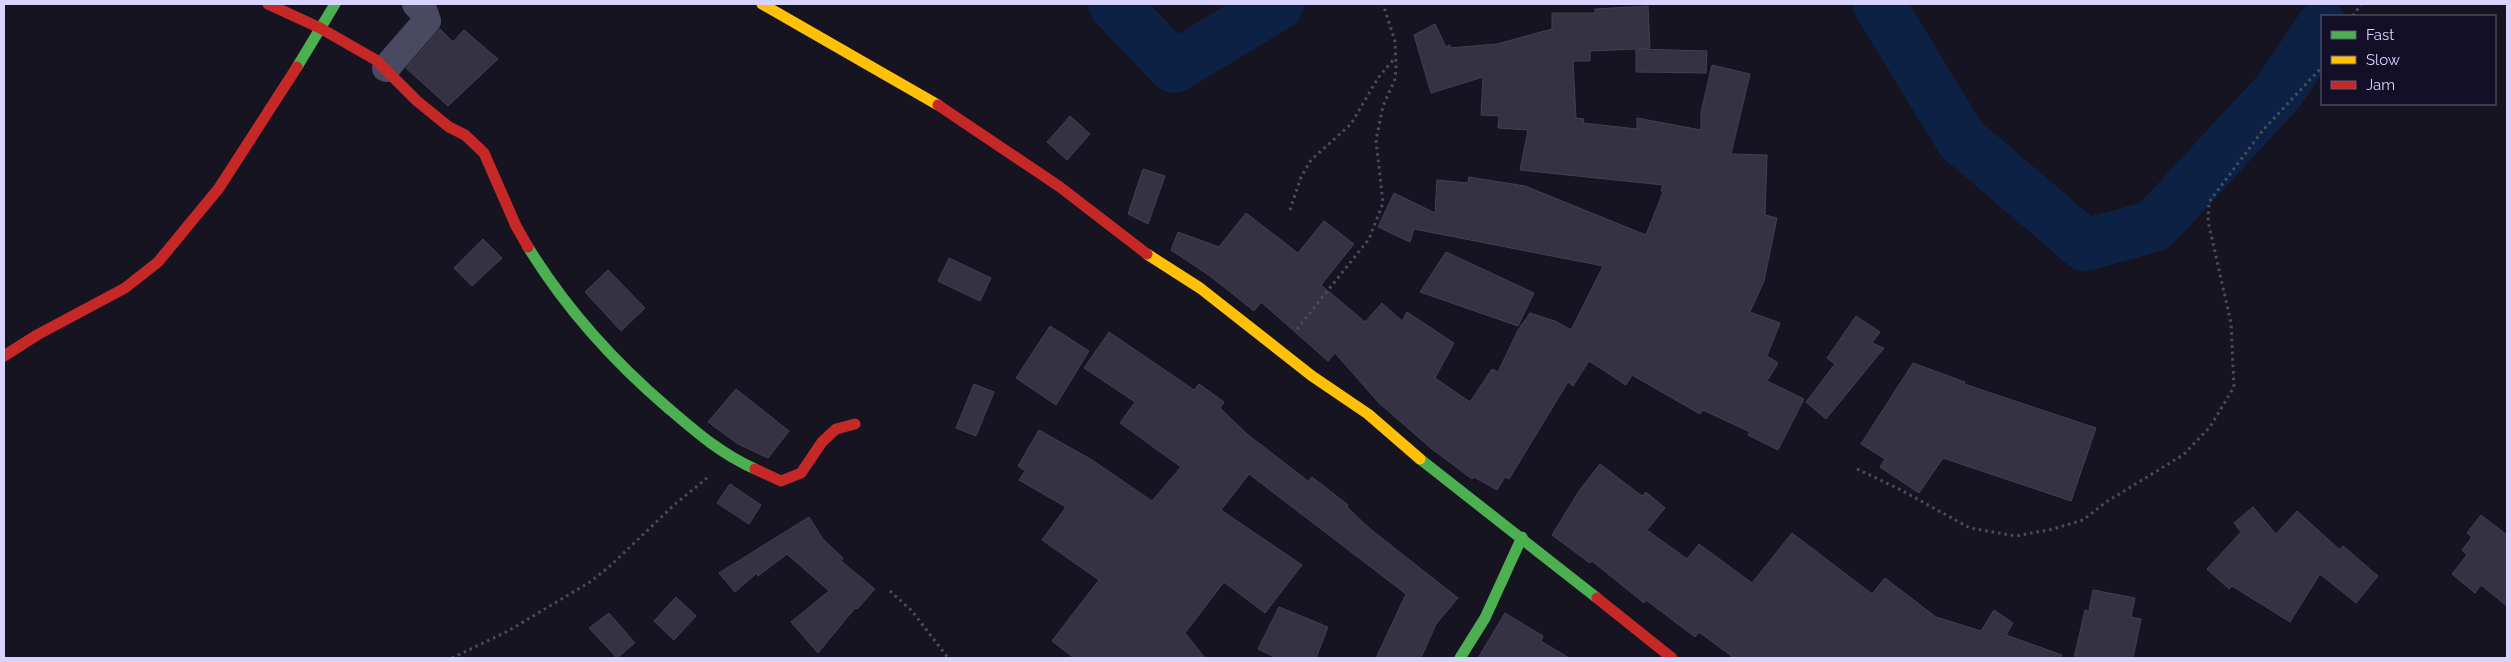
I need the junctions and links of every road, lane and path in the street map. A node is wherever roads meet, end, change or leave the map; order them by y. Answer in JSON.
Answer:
{"nodes":[{"id":1,"x":268,"y":4,"type":"edge"},
{"id":2,"x":335,"y":4,"type":"edge"},
{"id":3,"x":416,"y":4,"type":"edge"},
{"id":4,"x":762,"y":4,"type":"edge"},
{"id":5,"x":1383,"y":4,"type":"edge"},
{"id":6,"x":2361,"y":4,"type":"edge"},
{"id":7,"x":2354,"y":15,"type":"edge"},
{"id":8,"x":320,"y":28,"type":"junction"},
{"id":9,"x":1394,"y":60,"type":"junction"},
{"id":10,"x":386,"y":68,"type":"junction"},
{"id":11,"x":2321,"y":68,"type":"edge"},
{"id":12,"x":1290,"y":210,"type":"dead end"},
{"id":13,"x":1280,"y":351,"type":"junction"},
{"id":14,"x":4,"y":356,"type":"edge"},
{"id":15,"x":855,"y":424,"type":"dead end"},
{"id":16,"x":730,"y":458,"type":"junction"},
{"id":17,"x":1857,"y":469,"type":"dead end"},
{"id":18,"x":1522,"y":537,"type":"junction"},
{"id":19,"x":890,"y":591,"type":"dead end"},
{"id":20,"x":452,"y":658,"type":"edge"},
{"id":21,"x":948,"y":658,"type":"edge"},
{"id":22,"x":1460,"y":658,"type":"edge"},
{"id":23,"x":1672,"y":658,"type":"edge"}],
"edges":[{"from":1,"to":8,"type":"street"},
{"from":2,"to":8,"type":"street"},
{"from":3,"to":10,"type":"street"},
{"from":4,"to":13,"type":"street"},
{"from":5,"to":9,"type":"path"},
{"from":6,"to":7,"type":"path"},
{"from":8,"to":10,"type":"street"},
{"from":8,"to":14,"type":"street"},
{"from":9,"to":12,"type":"path"},
{"from":9,"to":13,"type":"path"},
{"from":10,"to":16,"type":"street"},
{"from":11,"to":17,"type":"path"},
{"from":13,"to":18,"type":"street"},
{"from":15,"to":16,"type":"street"},
{"from":16,"to":20,"type":"path"},
{"from":18,"to":22,"type":"street"},
{"from":18,"to":23,"type":"street"},
{"from":19,"to":21,"type":"path"}]}
